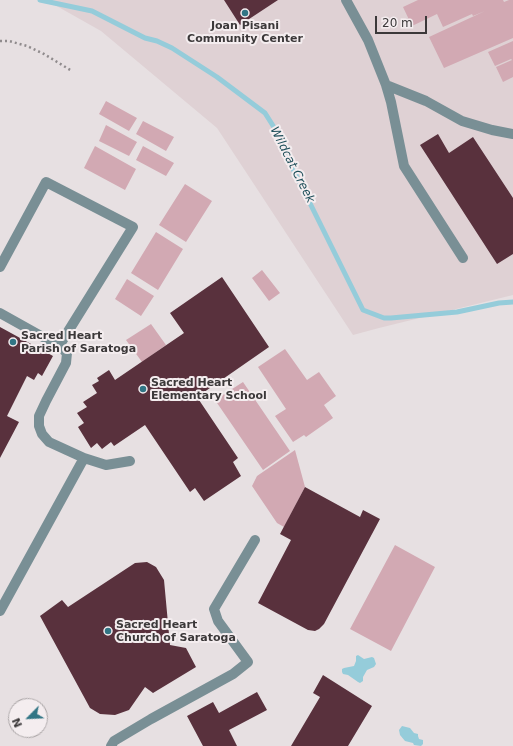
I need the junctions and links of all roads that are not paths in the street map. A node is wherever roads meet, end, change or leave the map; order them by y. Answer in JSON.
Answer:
{"nodes":[{"id":1,"x":346,"y":0,"type":"edge"},
{"id":2,"x":386,"y":85,"type":"junction"},
{"id":3,"x":513,"y":134,"type":"edge"},
{"id":4,"x":463,"y":258,"type":"dead end"},
{"id":5,"x":0,"y":267,"type":"edge"},
{"id":6,"x":0,"y":313,"type":"edge"},
{"id":7,"x":60,"y":346,"type":"junction"},
{"id":8,"x":84,"y":458,"type":"junction"},
{"id":9,"x":130,"y":461,"type":"dead end"},
{"id":10,"x":255,"y":540,"type":"dead end"},
{"id":11,"x":0,"y":611,"type":"edge"},
{"id":12,"x":111,"y":746,"type":"edge"}],
"edges":[{"from":1,"to":2,"type":"street"},
{"from":2,"to":3,"type":"street"},
{"from":2,"to":4,"type":"street"},
{"from":5,"to":7,"type":"street"},
{"from":6,"to":7,"type":"street"},
{"from":7,"to":8,"type":"street"},
{"from":8,"to":9,"type":"street"},
{"from":8,"to":11,"type":"street"},
{"from":10,"to":12,"type":"street"}]}
